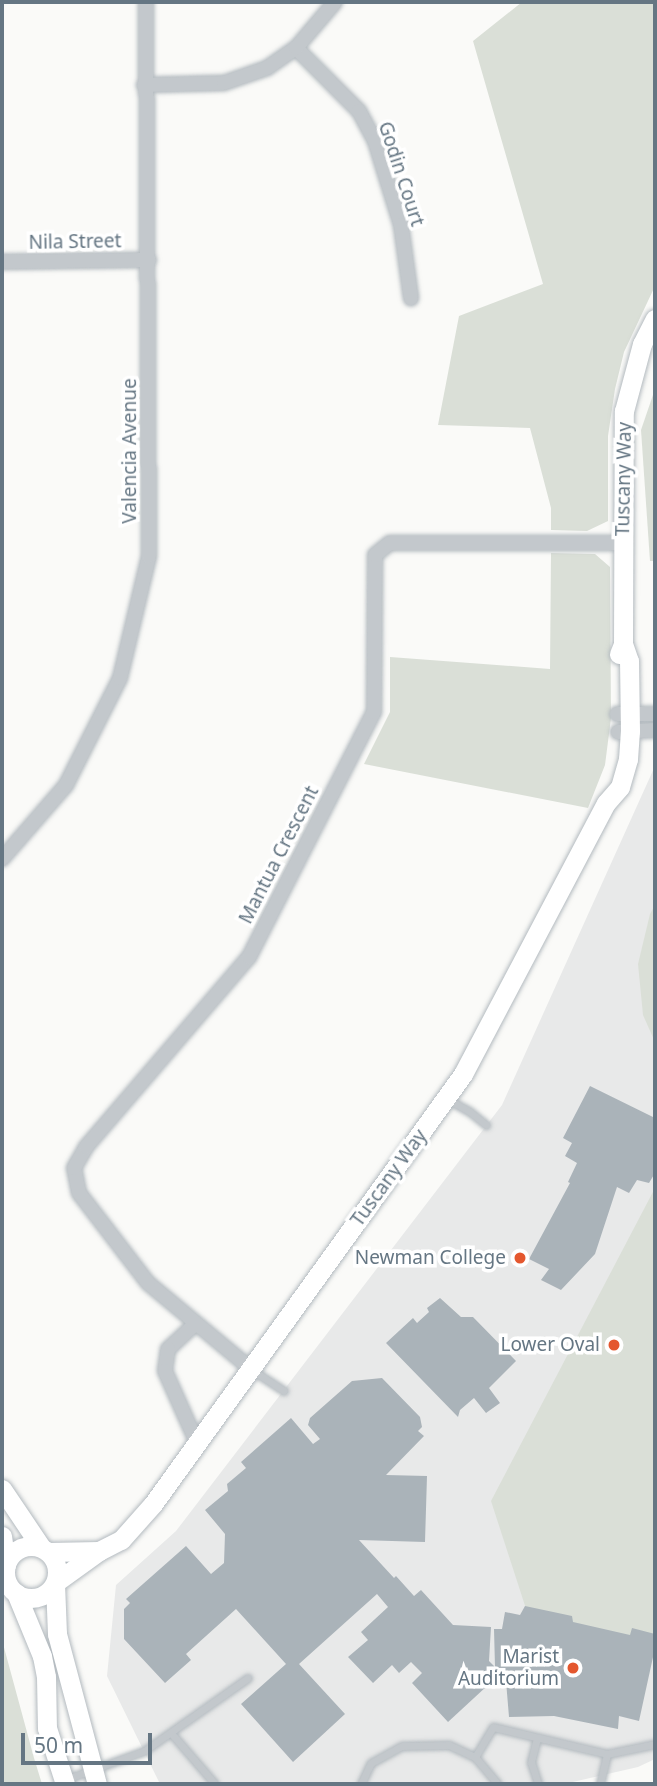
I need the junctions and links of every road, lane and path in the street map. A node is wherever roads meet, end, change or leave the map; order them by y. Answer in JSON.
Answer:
{"nodes":[{"id":1,"x":146,"y":2,"type":"edge"},
{"id":2,"x":335,"y":2,"type":"edge"},
{"id":3,"x":296,"y":48,"type":"junction"},
{"id":4,"x":144,"y":85,"type":"junction"},
{"id":5,"x":149,"y":260,"type":"junction"},
{"id":6,"x":2,"y":262,"type":"edge"},
{"id":7,"x":411,"y":298,"type":"dead end"},
{"id":8,"x":655,"y":319,"type":"edge"},
{"id":9,"x":623,"y":542,"type":"junction"},
{"id":10,"x":655,"y":714,"type":"edge"},
{"id":11,"x":624,"y":723,"type":"junction"},
{"id":12,"x":655,"y":730,"type":"edge"},
{"id":13,"x":2,"y":859,"type":"edge"},
{"id":14,"x":447,"y":1099,"type":"junction"},
{"id":15,"x":486,"y":1125,"type":"dead end"},
{"id":16,"x":194,"y":1325,"type":"junction"},
{"id":17,"x":251,"y":1369,"type":"junction"},
{"id":18,"x":284,"y":1391,"type":"dead end"},
{"id":19,"x":197,"y":1443,"type":"junction"},
{"id":20,"x":2,"y":1489,"type":"edge"},
{"id":21,"x":2,"y":1536,"type":"edge"},
{"id":22,"x":45,"y":1550,"type":"junction"},
{"id":23,"x":99,"y":1551,"type":"junction"},
{"id":24,"x":6,"y":1564,"type":"junction"},
{"id":25,"x":55,"y":1583,"type":"junction"},
{"id":26,"x":16,"y":1593,"type":"junction"},
{"id":27,"x":248,"y":1678,"type":"dead end"},
{"id":28,"x":171,"y":1733,"type":"junction"},
{"id":29,"x":537,"y":1738,"type":"junction"},
{"id":30,"x":655,"y":1744,"type":"edge"},
{"id":31,"x":607,"y":1754,"type":"junction"},
{"id":32,"x":475,"y":1757,"type":"junction"},
{"id":33,"x":95,"y":1778,"type":"edge"},
{"id":34,"x":65,"y":1782,"type":"edge"},
{"id":35,"x":215,"y":1784,"type":"edge"},
{"id":36,"x":361,"y":1784,"type":"edge"},
{"id":37,"x":498,"y":1784,"type":"edge"},
{"id":38,"x":538,"y":1784,"type":"edge"},
{"id":39,"x":600,"y":1784,"type":"edge"}],
"edges":[{"from":1,"to":4,"type":"street","name":"Valencia Avenue"},
{"from":2,"to":3,"type":"street"},
{"from":3,"to":4,"type":"street"},
{"from":3,"to":7,"type":"street","name":"Godin Court"},
{"from":4,"to":5,"type":"street","name":"Valencia Avenue"},
{"from":5,"to":6,"type":"street","name":"Nila Street"},
{"from":5,"to":13,"type":"street","name":"Valencia Avenue"},
{"from":8,"to":9,"type":"street","name":"Tuscany Way"},
{"from":9,"to":11,"type":"street","name":"Tuscany Way"},
{"from":9,"to":16,"type":"street","name":"Mantua Crescent"},
{"from":10,"to":11,"type":"street"},
{"from":11,"to":12,"type":"street"},
{"from":11,"to":14,"type":"street","name":"Tuscany Way"},
{"from":14,"to":15,"type":"lane"},
{"from":14,"to":17,"type":"street","name":"Tuscany Way"},
{"from":16,"to":17,"type":"street","name":"Mantua Crescent"},
{"from":16,"to":19,"type":"street"},
{"from":17,"to":18,"type":"lane"},
{"from":17,"to":19,"type":"street","name":"Tuscany Way"},
{"from":19,"to":23,"type":"street","name":"Tuscany Way"},
{"from":20,"to":22,"type":"street"},
{"from":21,"to":24,"type":"street"},
{"from":22,"to":23,"type":"street"},
{"from":22,"to":24,"type":"street"},
{"from":22,"to":25,"type":"street"},
{"from":23,"to":25,"type":"street","name":"Tuscany Way"},
{"from":24,"to":26,"type":"street"},
{"from":25,"to":26,"type":"street"},
{"from":25,"to":33,"type":"street"},
{"from":26,"to":34,"type":"street"},
{"from":27,"to":28,"type":"lane"},
{"from":28,"to":33,"type":"lane"},
{"from":28,"to":35,"type":"lane"},
{"from":29,"to":31,"type":"lane"},
{"from":29,"to":32,"type":"lane"},
{"from":29,"to":38,"type":"lane"},
{"from":30,"to":31,"type":"lane"},
{"from":31,"to":39,"type":"lane"},
{"from":32,"to":36,"type":"lane"},
{"from":32,"to":37,"type":"lane"},
{"from":33,"to":34,"type":"lane"}]}
